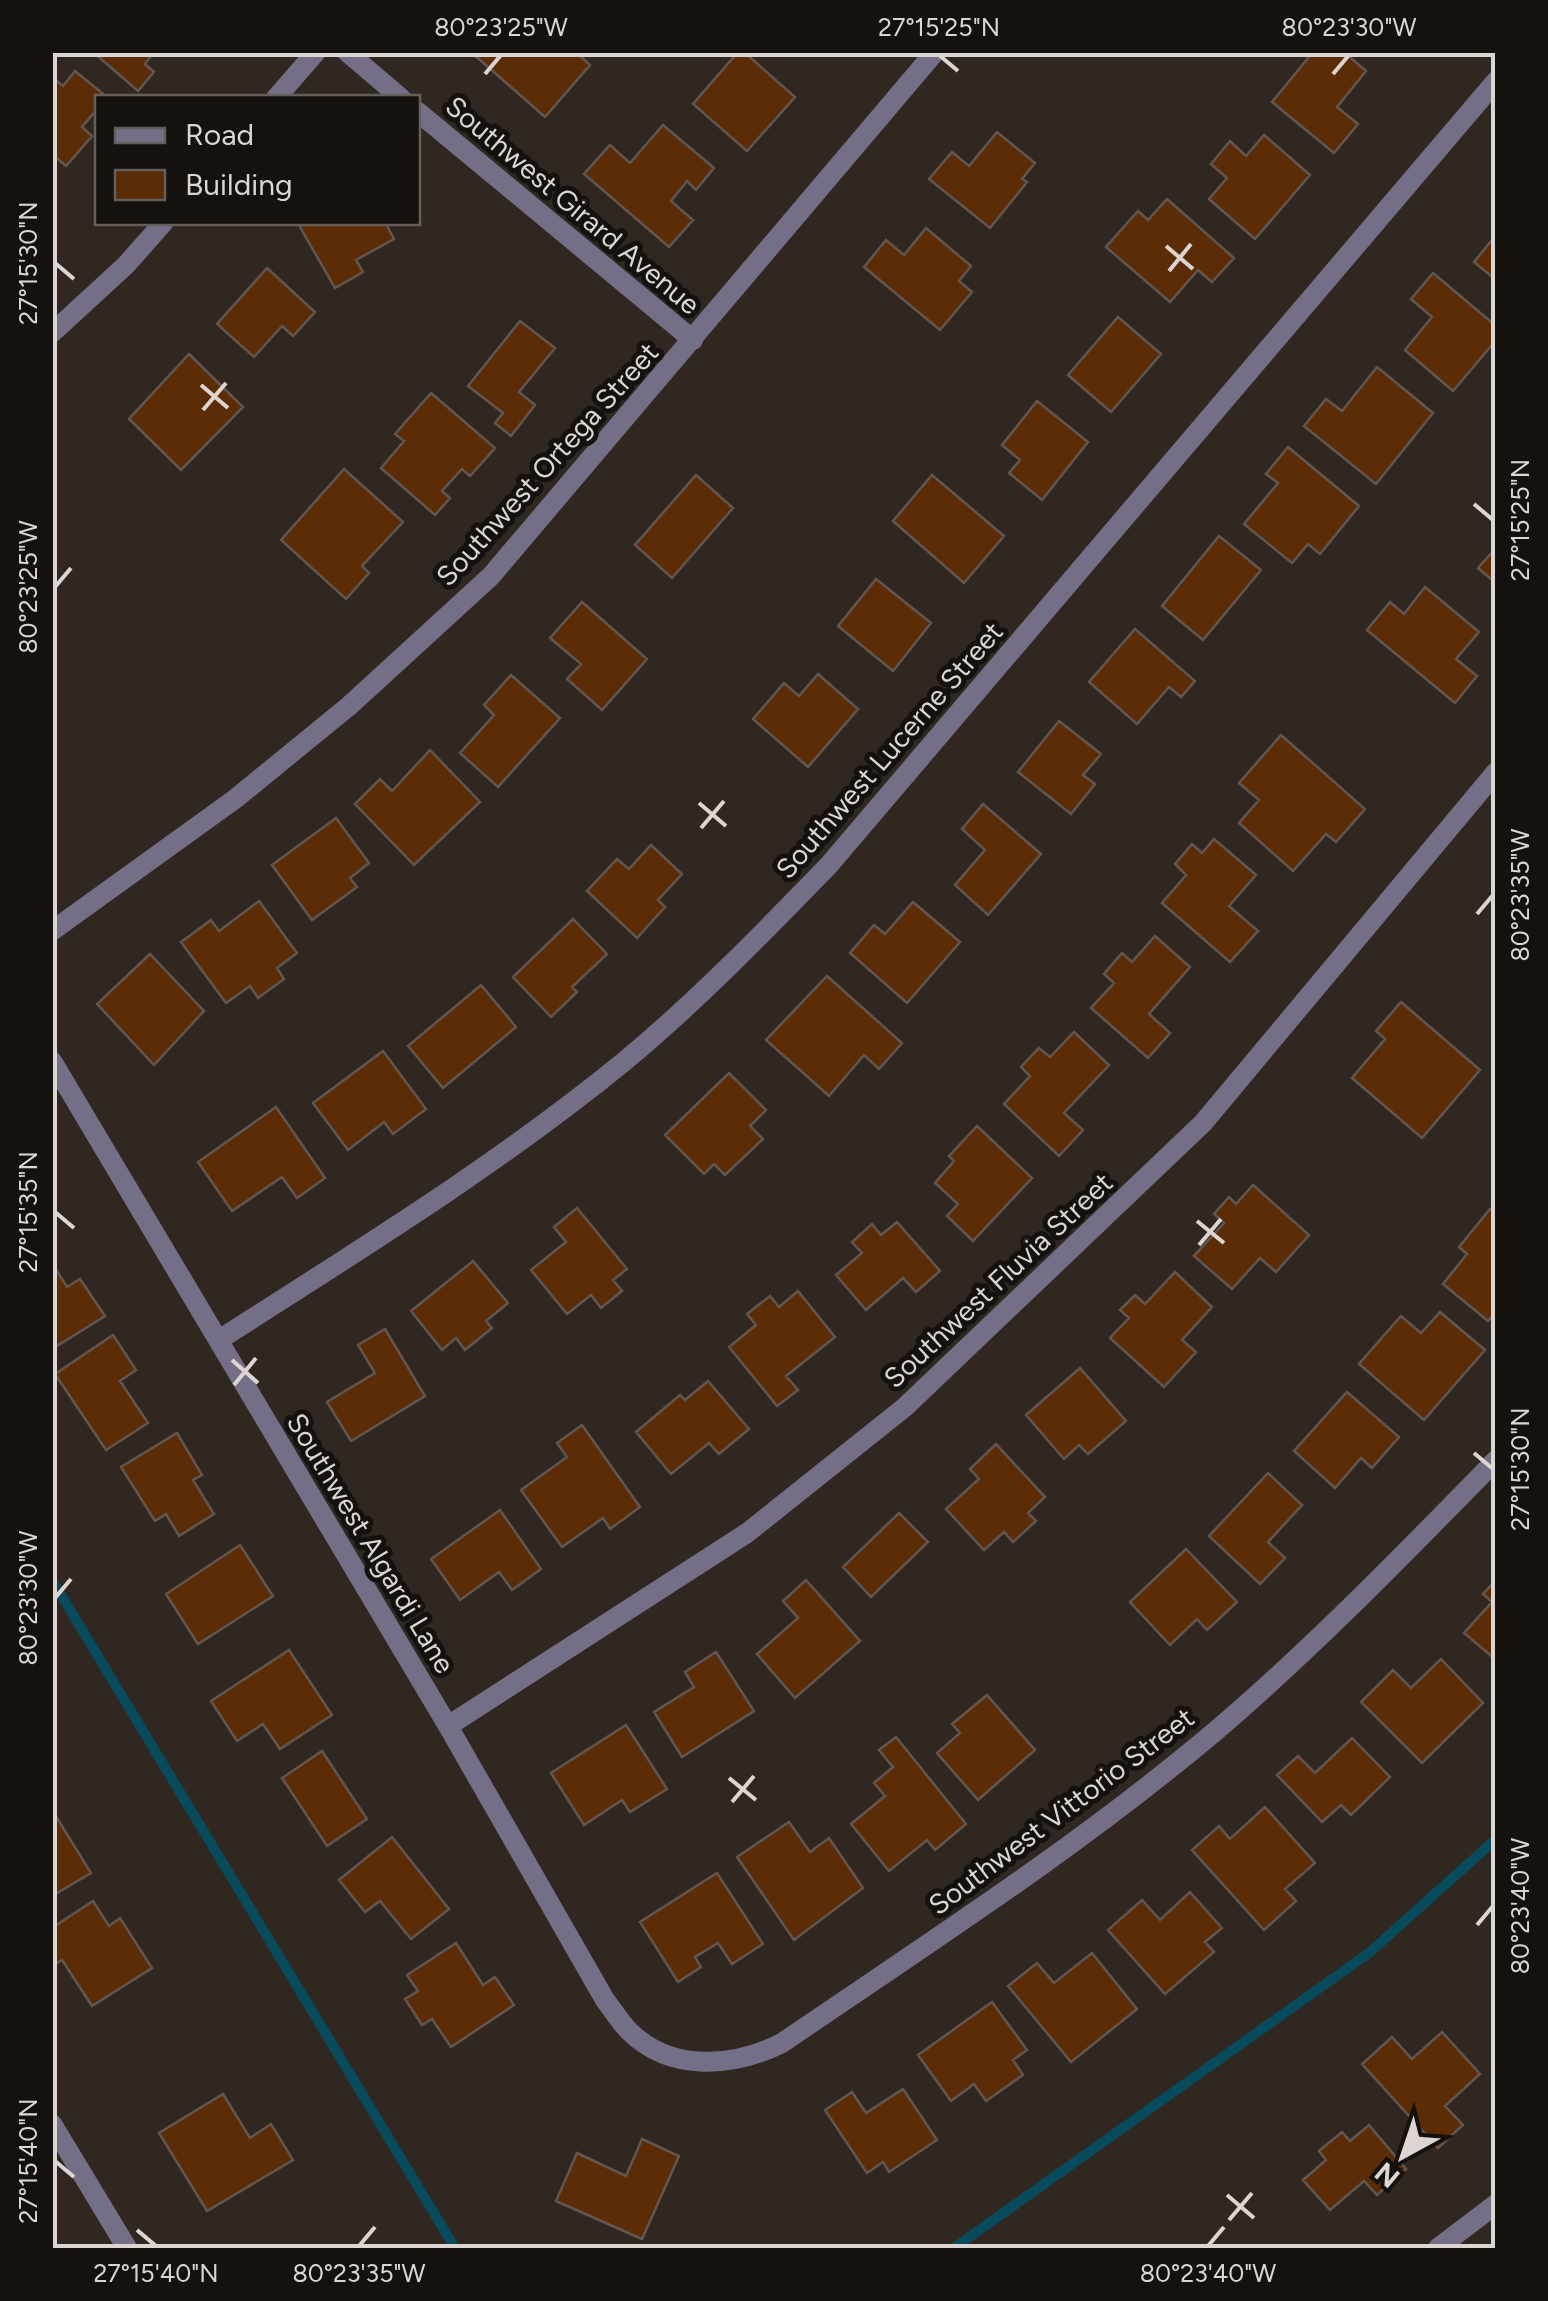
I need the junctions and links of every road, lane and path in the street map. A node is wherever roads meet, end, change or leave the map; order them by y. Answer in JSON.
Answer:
{"nodes":[{"id":1,"x":316,"y":52,"type":"edge"},
{"id":2,"x":346,"y":52,"type":"edge"},
{"id":3,"x":935,"y":52,"type":"edge"},
{"id":4,"x":1496,"y":81,"type":"edge"},
{"id":5,"x":279,"y":95,"type":"edge"},
{"id":6,"x":397,"y":95,"type":"edge"},
{"id":7,"x":420,"y":114,"type":"edge"},
{"id":8,"x":161,"y":225,"type":"edge"},
{"id":9,"x":52,"y":334,"type":"edge"},
{"id":10,"x":692,"y":340,"type":"junction"},
{"id":11,"x":1496,"y":772,"type":"edge"},
{"id":12,"x":52,"y":930,"type":"edge"},
{"id":13,"x":52,"y":1061,"type":"edge"},
{"id":14,"x":219,"y":1340,"type":"junction"},
{"id":15,"x":1496,"y":1460,"type":"edge"},
{"id":16,"x":448,"y":1726,"type":"junction"},
{"id":17,"x":650,"y":2046,"type":"joint"},
{"id":18,"x":52,"y":2124,"type":"edge"},
{"id":19,"x":1496,"y":2204,"type":"edge"},
{"id":20,"x":127,"y":2248,"type":"edge"},
{"id":21,"x":1438,"y":2248,"type":"edge"}],
"edges":[{"from":1,"to":5,"type":"street"},
{"from":2,"to":6,"type":"street"},
{"from":3,"to":10,"type":"street","name":"Southwest Ortega Street"},
{"from":4,"to":14,"type":"street","name":"Southwest Lucerne Street"},
{"from":7,"to":10,"type":"street","name":"Southwest Girard Avenue"},
{"from":8,"to":9,"type":"street"},
{"from":10,"to":12,"type":"street","name":"Southwest Ortega Street"},
{"from":11,"to":16,"type":"street","name":"Southwest Fluvia Street"},
{"from":13,"to":14,"type":"street","name":"Southwest Algardi Lane"},
{"from":14,"to":16,"type":"street","name":"Southwest Algardi Lane"},
{"from":15,"to":17,"type":"street","name":"Southwest Vittorio Street"},
{"from":16,"to":17,"type":"street","name":"Southwest Algardi Lane"},
{"from":18,"to":20,"type":"street"},
{"from":19,"to":21,"type":"street"}]}
